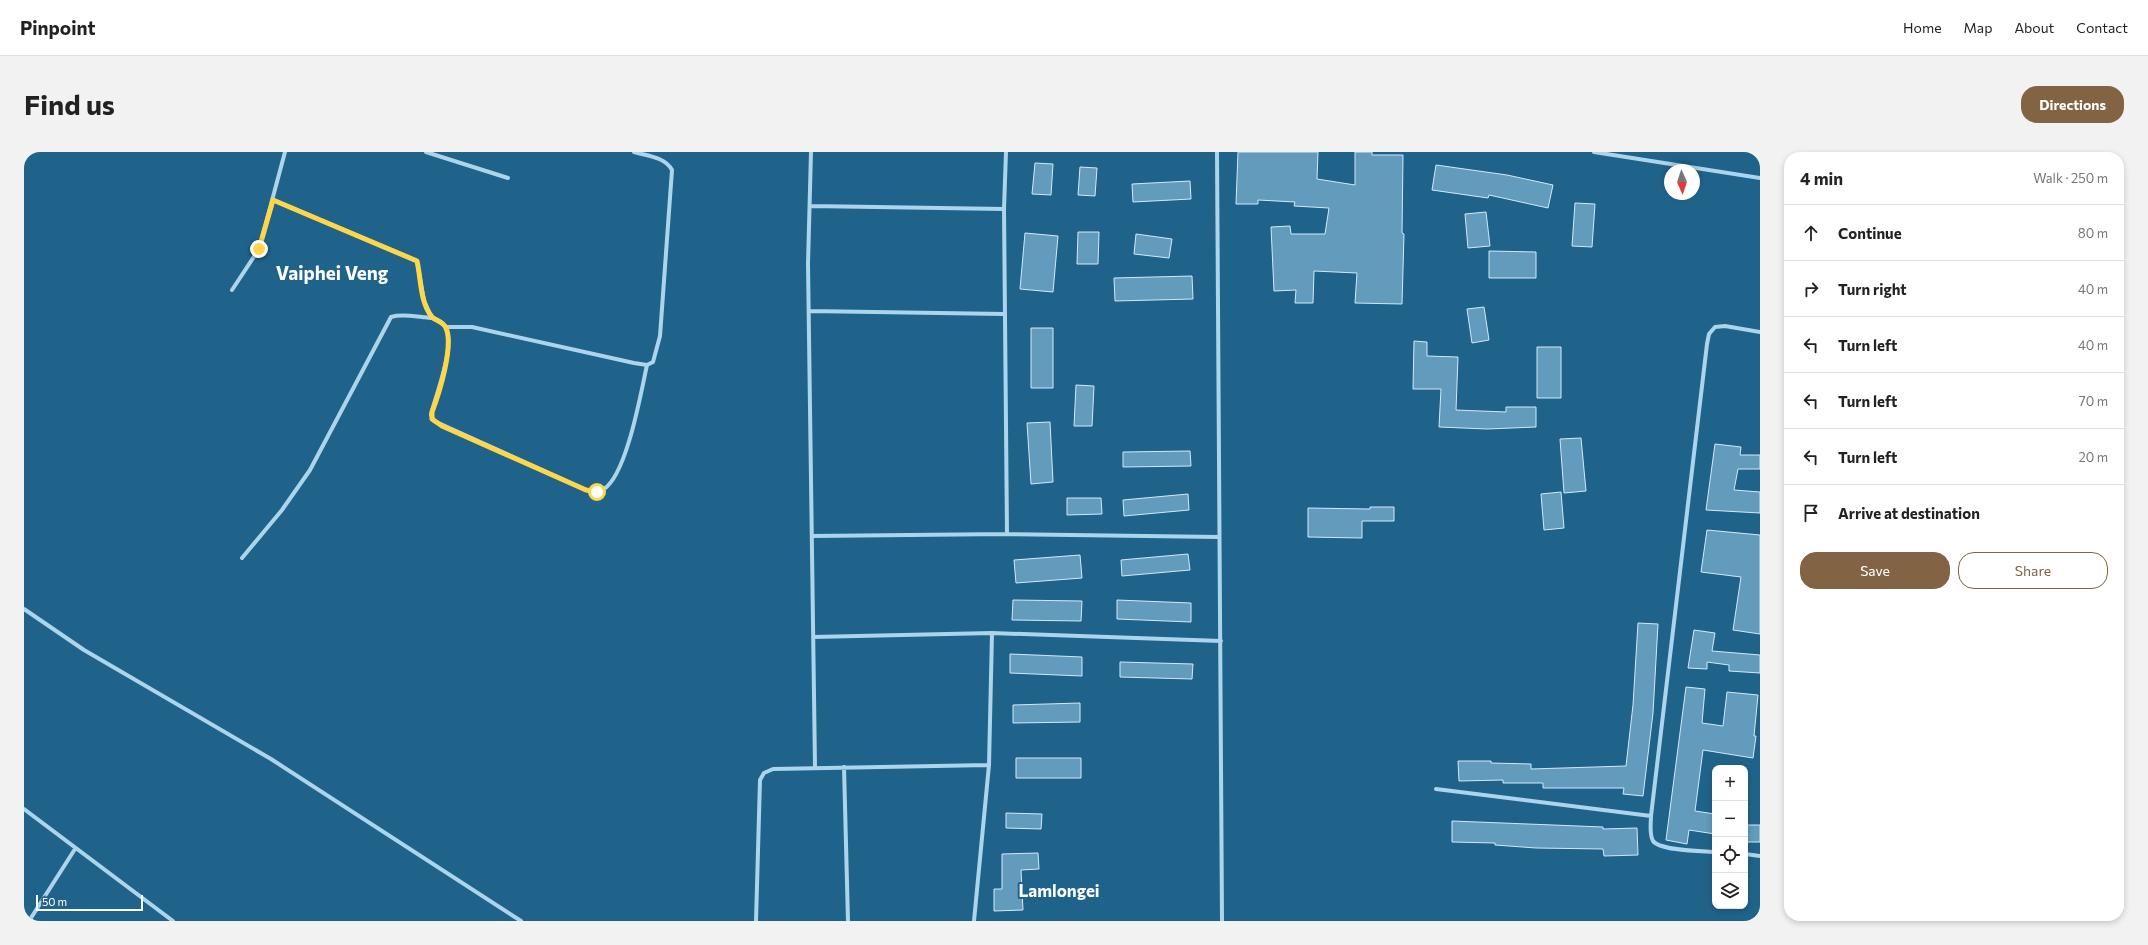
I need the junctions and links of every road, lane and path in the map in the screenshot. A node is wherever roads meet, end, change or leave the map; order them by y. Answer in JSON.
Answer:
{"nodes":[{"id":1,"x":285,"y":152,"type":"edge"},
{"id":2,"x":426,"y":152,"type":"edge"},
{"id":3,"x":634,"y":152,"type":"edge"},
{"id":4,"x":810,"y":152,"type":"edge"},
{"id":5,"x":1006,"y":152,"type":"edge"},
{"id":6,"x":1217,"y":152,"type":"edge"},
{"id":7,"x":1594,"y":152,"type":"edge"},
{"id":8,"x":508,"y":178,"type":"dead end"},
{"id":9,"x":1760,"y":178,"type":"edge"},
{"id":10,"x":273,"y":200,"type":"junction"},
{"id":11,"x":811,"y":206,"type":"junction"},
{"id":12,"x":1004,"y":209,"type":"junction"},
{"id":13,"x":232,"y":290,"type":"dead end"},
{"id":14,"x":809,"y":312,"type":"junction"},
{"id":15,"x":1004,"y":314,"type":"junction"},
{"id":16,"x":432,"y":318,"type":"junction"},
{"id":17,"x":446,"y":327,"type":"junction"},
{"id":18,"x":1760,"y":332,"type":"edge"},
{"id":19,"x":647,"y":365,"type":"junction"},
{"id":20,"x":1007,"y":534,"type":"junction"},
{"id":21,"x":812,"y":536,"type":"junction"},
{"id":22,"x":1219,"y":537,"type":"junction"},
{"id":23,"x":242,"y":558,"type":"dead end"},
{"id":24,"x":24,"y":608,"type":"edge"},
{"id":25,"x":992,"y":633,"type":"junction"},
{"id":26,"x":813,"y":637,"type":"junction"},
{"id":27,"x":1221,"y":642,"type":"junction"},
{"id":28,"x":989,"y":765,"type":"junction"},
{"id":29,"x":815,"y":767,"type":"junction"},
{"id":30,"x":844,"y":767,"type":"junction"},
{"id":31,"x":1436,"y":790,"type":"dead end"},
{"id":32,"x":24,"y":809,"type":"edge"},
{"id":33,"x":1651,"y":816,"type":"junction"},
{"id":34,"x":75,"y":849,"type":"junction"},
{"id":35,"x":1712,"y":852,"type":"edge"},
{"id":36,"x":1748,"y":854,"type":"edge"},
{"id":37,"x":1760,"y":856,"type":"edge"},
{"id":38,"x":29,"y":921,"type":"edge"},
{"id":39,"x":172,"y":921,"type":"edge"},
{"id":40,"x":521,"y":921,"type":"edge"},
{"id":41,"x":756,"y":921,"type":"edge"},
{"id":42,"x":848,"y":921,"type":"edge"},
{"id":43,"x":974,"y":921,"type":"edge"},
{"id":44,"x":1222,"y":921,"type":"edge"}],
"edges":[{"from":1,"to":10,"type":"street"},
{"from":2,"to":8,"type":"street"},
{"from":3,"to":19,"type":"street"},
{"from":4,"to":11,"type":"street"},
{"from":5,"to":12,"type":"street"},
{"from":6,"to":22,"type":"street"},
{"from":7,"to":9,"type":"street"},
{"from":10,"to":13,"type":"street"},
{"from":10,"to":16,"type":"street"},
{"from":11,"to":12,"type":"street"},
{"from":11,"to":14,"type":"street"},
{"from":12,"to":15,"type":"street"},
{"from":14,"to":15,"type":"street"},
{"from":14,"to":21,"type":"street"},
{"from":15,"to":20,"type":"street"},
{"from":16,"to":17,"type":"street"},
{"from":16,"to":23,"type":"street"},
{"from":17,"to":19,"type":"street"},
{"from":17,"to":19,"type":"street"},
{"from":18,"to":33,"type":"street"},
{"from":20,"to":21,"type":"street"},
{"from":20,"to":22,"type":"street"},
{"from":21,"to":26,"type":"street"},
{"from":22,"to":27,"type":"street"},
{"from":24,"to":40,"type":"street"},
{"from":25,"to":26,"type":"street"},
{"from":25,"to":27,"type":"street"},
{"from":25,"to":28,"type":"street"},
{"from":26,"to":29,"type":"street"},
{"from":27,"to":44,"type":"street"},
{"from":28,"to":30,"type":"street"},
{"from":28,"to":43,"type":"street"},
{"from":29,"to":30,"type":"street"},
{"from":29,"to":41,"type":"street"},
{"from":30,"to":42,"type":"street"},
{"from":31,"to":33,"type":"street"},
{"from":32,"to":34,"type":"street"},
{"from":33,"to":35,"type":"street"},
{"from":34,"to":38,"type":"street"},
{"from":34,"to":39,"type":"street"},
{"from":36,"to":37,"type":"street"}]}
